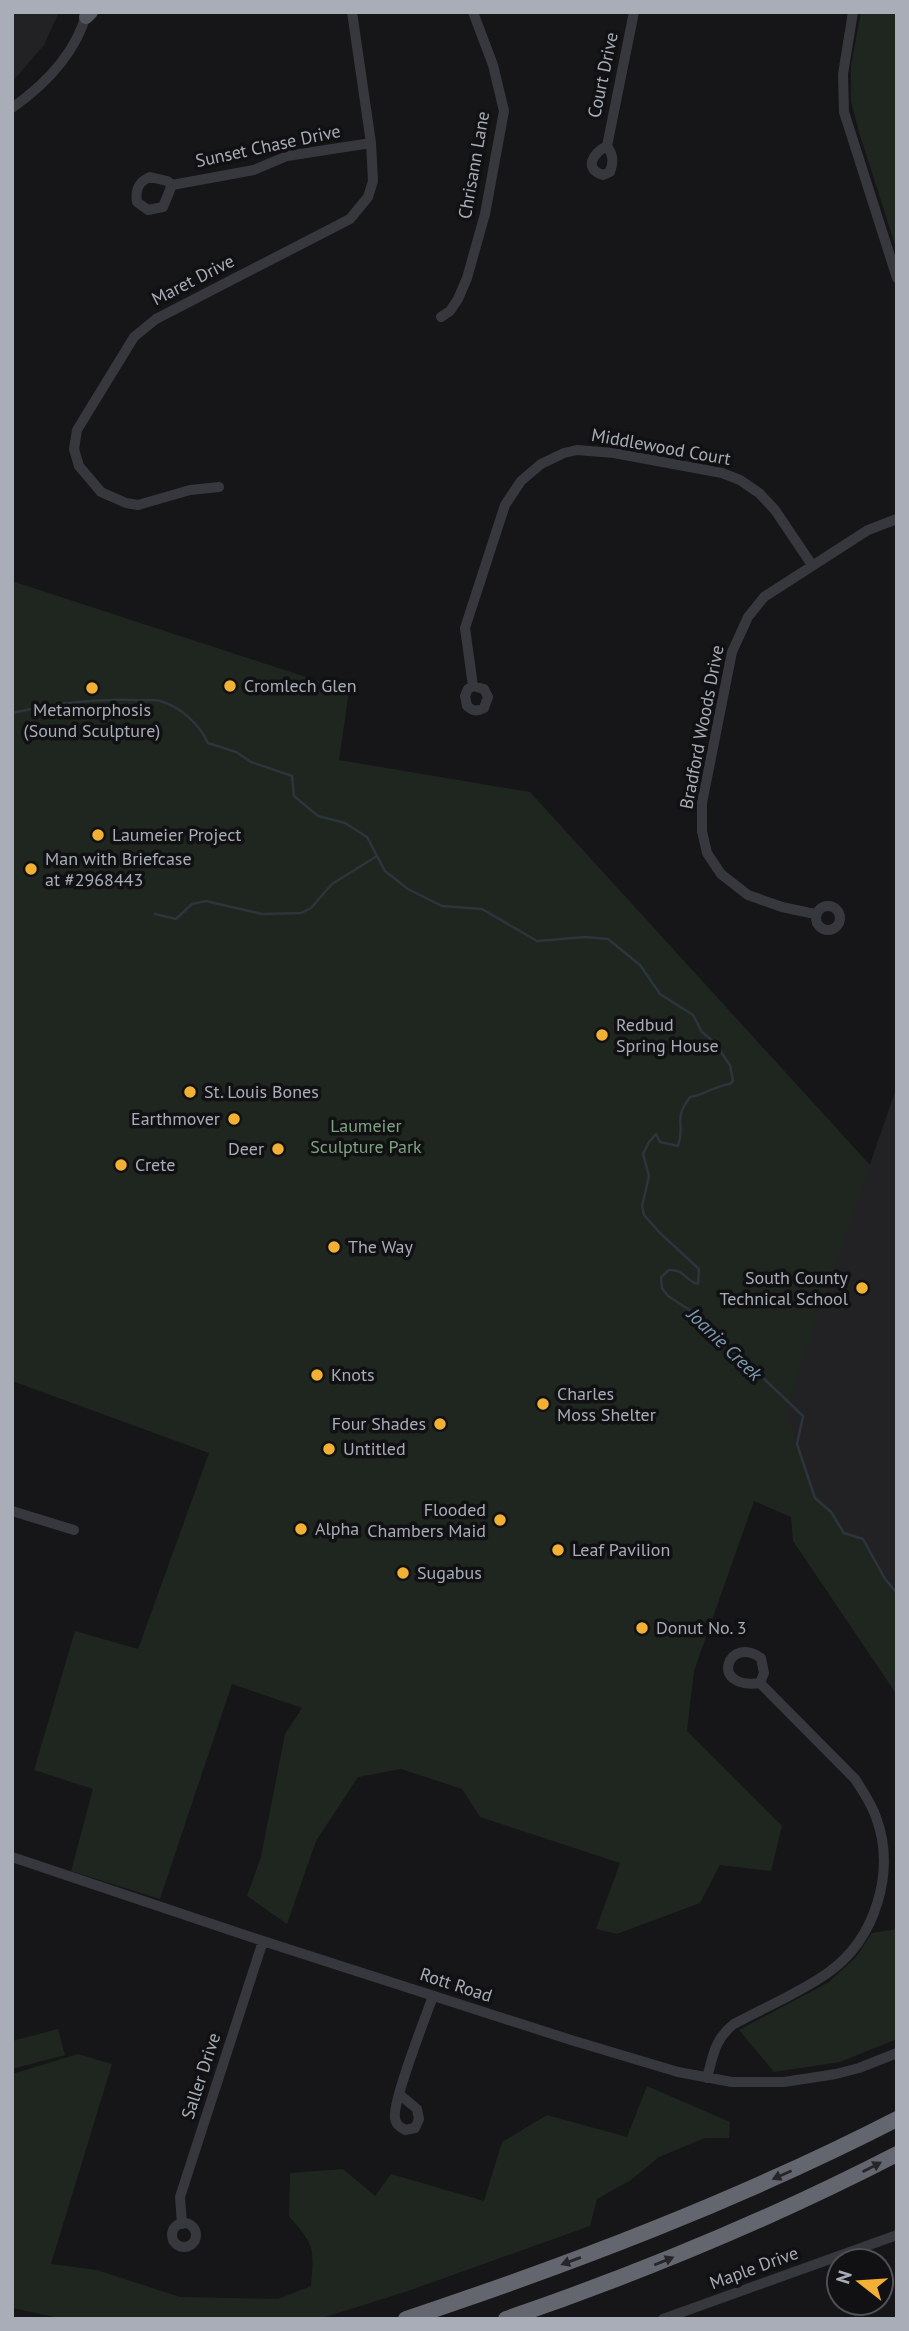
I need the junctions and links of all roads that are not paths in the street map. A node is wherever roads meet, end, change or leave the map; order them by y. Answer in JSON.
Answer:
{"nodes":[{"id":1,"x":352,"y":12,"type":"edge"},
{"id":2,"x":473,"y":12,"type":"edge"},
{"id":3,"x":634,"y":12,"type":"edge"},
{"id":4,"x":853,"y":12,"type":"edge"},
{"id":5,"x":88,"y":14,"type":"edge"},
{"id":6,"x":12,"y":108,"type":"edge"},
{"id":7,"x":371,"y":143,"type":"junction"},
{"id":8,"x":607,"y":146,"type":"dead end"},
{"id":9,"x":172,"y":185,"type":"dead end"},
{"id":10,"x":897,"y":278,"type":"edge"},
{"id":11,"x":441,"y":317,"type":"dead end"},
{"id":12,"x":219,"y":487,"type":"dead end"},
{"id":13,"x":897,"y":519,"type":"edge"},
{"id":14,"x":812,"y":565,"type":"junction"},
{"id":15,"x":473,"y":686,"type":"dead end"},
{"id":16,"x":816,"y":914,"type":"dead end"},
{"id":17,"x":12,"y":1511,"type":"edge"},
{"id":18,"x":74,"y":1530,"type":"dead end"},
{"id":19,"x":760,"y":1683,"type":"dead end"},
{"id":20,"x":12,"y":1857,"type":"edge"},
{"id":21,"x":263,"y":1941,"type":"junction"},
{"id":22,"x":433,"y":1996,"type":"junction"},
{"id":23,"x":897,"y":2053,"type":"edge"},
{"id":24,"x":707,"y":2078,"type":"junction"},
{"id":25,"x":399,"y":2094,"type":"dead end"},
{"id":26,"x":897,"y":2119,"type":"edge"},
{"id":27,"x":897,"y":2154,"type":"edge"},
{"id":28,"x":182,"y":2224,"type":"dead end"},
{"id":29,"x":897,"y":2235,"type":"edge"},
{"id":30,"x":526,"y":2314,"type":"edge"},
{"id":31,"x":406,"y":2319,"type":"edge"},
{"id":32,"x":506,"y":2319,"type":"edge"},
{"id":33,"x":663,"y":2319,"type":"edge"}],
"edges":[{"from":1,"to":7,"type":"street","name":"Maret Drive"},
{"from":2,"to":11,"type":"street","name":"Chrisann Lane"},
{"from":3,"to":8,"type":"street","name":"Court Drive"},
{"from":4,"to":10,"type":"street"},
{"from":5,"to":6,"type":"street"},
{"from":7,"to":9,"type":"street","name":"Sunset Chase Drive"},
{"from":7,"to":12,"type":"street","name":"Maret Drive"},
{"from":13,"to":14,"type":"street","name":"Bradford Woods Drive"},
{"from":14,"to":15,"type":"street","name":"Middlewood Court"},
{"from":14,"to":16,"type":"street","name":"Bradford Woods Drive"},
{"from":17,"to":18,"type":"street"},
{"from":19,"to":24,"type":"street"},
{"from":20,"to":21,"type":"street","name":"Rott Road"},
{"from":21,"to":22,"type":"street","name":"Rott Road"},
{"from":21,"to":28,"type":"street","name":"Saller Drive"},
{"from":22,"to":24,"type":"street","name":"Rott Road"},
{"from":22,"to":25,"type":"street"},
{"from":23,"to":24,"type":"street","name":"Rott Road"},
{"from":26,"to":31,"type":"highway","one_way":true},
{"from":30,"to":27,"type":"highway","one_way":true},
{"from":29,"to":33,"type":"street","name":"Maple Drive"},
{"from":30,"to":32,"type":"highway"}]}
